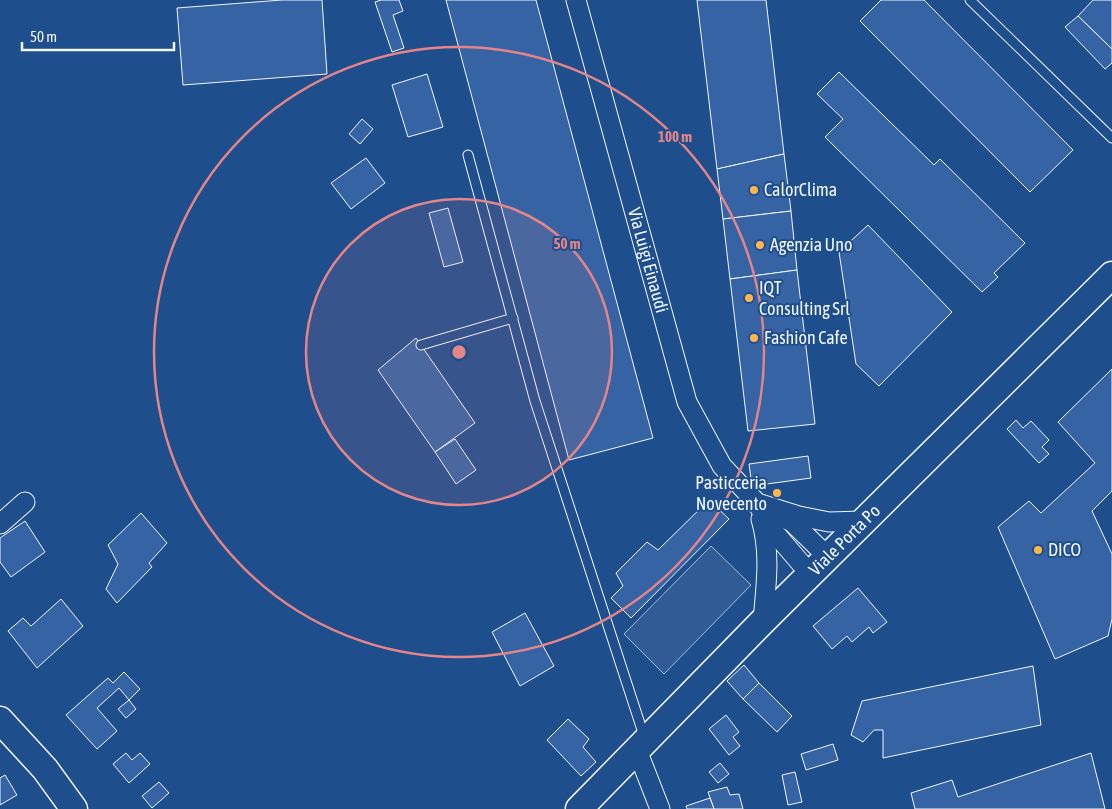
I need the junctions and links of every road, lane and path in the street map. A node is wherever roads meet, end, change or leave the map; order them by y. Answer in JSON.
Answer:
{"nodes":[{"id":1,"x":576,"y":0,"type":"edge"},
{"id":2,"x":970,"y":0,"type":"edge"},
{"id":3,"x":1112,"y":138,"type":"edge"},
{"id":4,"x":468,"y":156,"type":"dead end"},
{"id":5,"x":1112,"y":275,"type":"edge"},
{"id":6,"x":512,"y":318,"type":"junction"},
{"id":7,"x":421,"y":345,"type":"dead end"},
{"id":8,"x":25,"y":502,"type":"dead end"},
{"id":9,"x":757,"y":503,"type":"junction"},
{"id":10,"x":863,"y":521,"type":"junction"},
{"id":11,"x":0,"y":524,"type":"edge"},
{"id":12,"x":819,"y":566,"type":"junction"},
{"id":13,"x":763,"y":621,"type":"junction"},
{"id":14,"x":0,"y":720,"type":"edge"},
{"id":15,"x":642,"y":746,"type":"junction"},
{"id":16,"x":74,"y":809,"type":"edge"},
{"id":17,"x":579,"y":809,"type":"edge"},
{"id":18,"x":660,"y":809,"type":"edge"}],
"edges":[{"from":1,"to":9,"type":"street","name":"Via Luigi Einaudi"},
{"from":2,"to":3,"type":"lane"},
{"from":4,"to":6,"type":"lane"},
{"from":5,"to":10,"type":"main road","name":"Viale Porta Po"},
{"from":6,"to":7,"type":"lane"},
{"from":6,"to":15,"type":"lane"},
{"from":8,"to":11,"type":"street"},
{"from":9,"to":10,"type":"street","name":"Via Luigi Einaudi"},
{"from":9,"to":12,"type":"street","name":"Via Luigi Einaudi"},
{"from":9,"to":12,"type":"street","name":"Via Luigi Einaudi"},
{"from":9,"to":13,"type":"street","name":"Via Luigi Einaudi"},
{"from":10,"to":12,"type":"main road","name":"Viale Porta Po"},
{"from":12,"to":13,"type":"main road","name":"Viale Porta Po"},
{"from":13,"to":15,"type":"main road","name":"Viale Porta Po"},
{"from":14,"to":16,"type":"main road"},
{"from":15,"to":17,"type":"main road","name":"Viale Porta Po"},
{"from":15,"to":18,"type":"street"}]}
